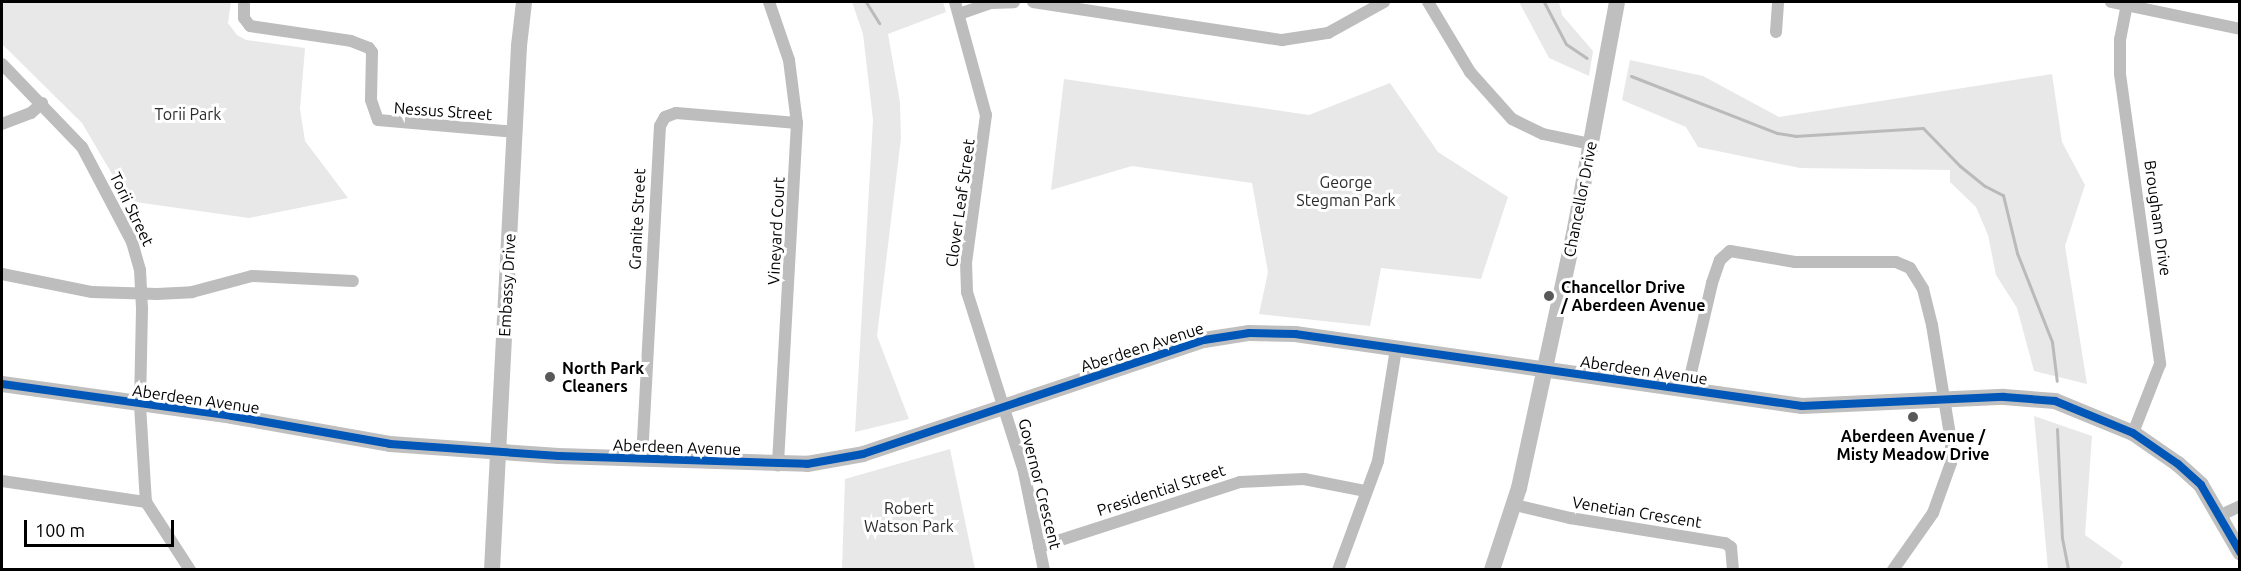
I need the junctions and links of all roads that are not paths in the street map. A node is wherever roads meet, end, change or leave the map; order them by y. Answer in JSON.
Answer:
{"nodes":[{"id":1,"x":244,"y":2,"type":"edge"},
{"id":2,"x":525,"y":2,"type":"edge"},
{"id":3,"x":769,"y":2,"type":"edge"},
{"id":4,"x":1014,"y":2,"type":"edge"},
{"id":5,"x":1033,"y":2,"type":"edge"},
{"id":6,"x":1384,"y":2,"type":"edge"},
{"id":7,"x":1428,"y":2,"type":"edge"},
{"id":8,"x":1617,"y":2,"type":"edge"},
{"id":9,"x":1778,"y":2,"type":"edge"},
{"id":10,"x":2111,"y":2,"type":"edge"},
{"id":11,"x":2127,"y":4,"type":"junction"},
{"id":12,"x":957,"y":8,"type":"edge"},
{"id":13,"x":2240,"y":29,"type":"edge"},
{"id":14,"x":1776,"y":32,"type":"dead end"},
{"id":15,"x":2,"y":64,"type":"edge"},
{"id":16,"x":42,"y":103,"type":"junction"},
{"id":17,"x":797,"y":123,"type":"junction"},
{"id":18,"x":2,"y":124,"type":"edge"},
{"id":19,"x":514,"y":132,"type":"junction"},
{"id":20,"x":1591,"y":144,"type":"junction"},
{"id":21,"x":2,"y":274,"type":"edge"},
{"id":22,"x":353,"y":281,"type":"dead end"},
{"id":23,"x":141,"y":293,"type":"junction"},
{"id":24,"x":1396,"y":348,"type":"junction"},
{"id":25,"x":1545,"y":369,"type":"junction"},
{"id":26,"x":2,"y":384,"type":"edge"},
{"id":27,"x":1687,"y":390,"type":"junction"},
{"id":28,"x":1946,"y":401,"type":"junction"},
{"id":29,"x":140,"y":405,"type":"junction"},
{"id":30,"x":1003,"y":407,"type":"junction"},
{"id":31,"x":2133,"y":433,"type":"junction"},
{"id":32,"x":498,"y":451,"type":"junction"},
{"id":33,"x":642,"y":458,"type":"junction"},
{"id":34,"x":777,"y":465,"type":"junction"},
{"id":35,"x":2,"y":481,"type":"edge"},
{"id":36,"x":1366,"y":491,"type":"junction"},
{"id":37,"x":146,"y":502,"type":"junction"},
{"id":38,"x":1515,"y":505,"type":"junction"},
{"id":39,"x":2240,"y":506,"type":"edge"},
{"id":40,"x":2221,"y":515,"type":"junction"},
{"id":41,"x":1040,"y":547,"type":"junction"},
{"id":42,"x":2240,"y":552,"type":"edge"},
{"id":43,"x":1896,"y":568,"type":"edge"},
{"id":44,"x":190,"y":570,"type":"edge"},
{"id":45,"x":492,"y":570,"type":"edge"},
{"id":46,"x":1044,"y":570,"type":"edge"},
{"id":47,"x":1338,"y":570,"type":"edge"},
{"id":48,"x":1492,"y":570,"type":"edge"},
{"id":49,"x":1733,"y":570,"type":"edge"}],
"edges":[{"from":1,"to":19,"type":"street","name":"Nessus Street"},
{"from":2,"to":19,"type":"street","name":"Embassy Drive"},
{"from":3,"to":17,"type":"street","name":"Vineyard Court"},
{"from":4,"to":12,"type":"street"},
{"from":5,"to":6,"type":"street"},
{"from":7,"to":20,"type":"street"},
{"from":8,"to":20,"type":"street","name":"Chancellor Drive"},
{"from":9,"to":14,"type":"street"},
{"from":10,"to":11,"type":"street"},
{"from":11,"to":13,"type":"street"},
{"from":11,"to":31,"type":"street","name":"Brougham Drive"},
{"from":12,"to":30,"type":"street","name":"Clover Leaf Street"},
{"from":15,"to":16,"type":"street","name":"Torii Street"},
{"from":16,"to":18,"type":"street"},
{"from":16,"to":23,"type":"street","name":"Torii Street"},
{"from":17,"to":33,"type":"street","name":"Granite Street"},
{"from":17,"to":34,"type":"street","name":"Vineyard Court"},
{"from":19,"to":32,"type":"street","name":"Embassy Drive"},
{"from":20,"to":25,"type":"street","name":"Chancellor Drive"},
{"from":21,"to":23,"type":"street"},
{"from":22,"to":23,"type":"street"},
{"from":23,"to":29,"type":"street","name":"Torii Street"},
{"from":24,"to":25,"type":"street","name":"Aberdeen Avenue"},
{"from":24,"to":30,"type":"street","name":"Aberdeen Avenue"},
{"from":24,"to":36,"type":"street"},
{"from":25,"to":27,"type":"street","name":"Aberdeen Avenue"},
{"from":25,"to":38,"type":"street","name":"Chancellor Drive"},
{"from":26,"to":29,"type":"street","name":"Aberdeen Avenue"},
{"from":27,"to":28,"type":"street","name":"Aberdeen Avenue"},
{"from":27,"to":28,"type":"street"},
{"from":28,"to":31,"type":"street","name":"Aberdeen Avenue"},
{"from":28,"to":43,"type":"street"},
{"from":29,"to":32,"type":"street","name":"Aberdeen Avenue"},
{"from":29,"to":37,"type":"street","name":"Torii Street"},
{"from":30,"to":34,"type":"street","name":"Aberdeen Avenue"},
{"from":30,"to":41,"type":"street","name":"Governor Crescent"},
{"from":31,"to":40,"type":"street","name":"Aberdeen Avenue"},
{"from":32,"to":33,"type":"street","name":"Aberdeen Avenue"},
{"from":32,"to":45,"type":"street","name":"Embassy Drive"},
{"from":33,"to":34,"type":"street","name":"Aberdeen Avenue"},
{"from":35,"to":37,"type":"street"},
{"from":36,"to":41,"type":"street","name":"Presidential Street"},
{"from":36,"to":47,"type":"street"},
{"from":37,"to":44,"type":"street"},
{"from":38,"to":48,"type":"street","name":"Chancellor Drive"},
{"from":38,"to":49,"type":"street","name":"Venetian Crescent"},
{"from":39,"to":40,"type":"street"},
{"from":40,"to":42,"type":"street","name":"Aberdeen Avenue"},
{"from":41,"to":46,"type":"street","name":"Governor Crescent"}]}
